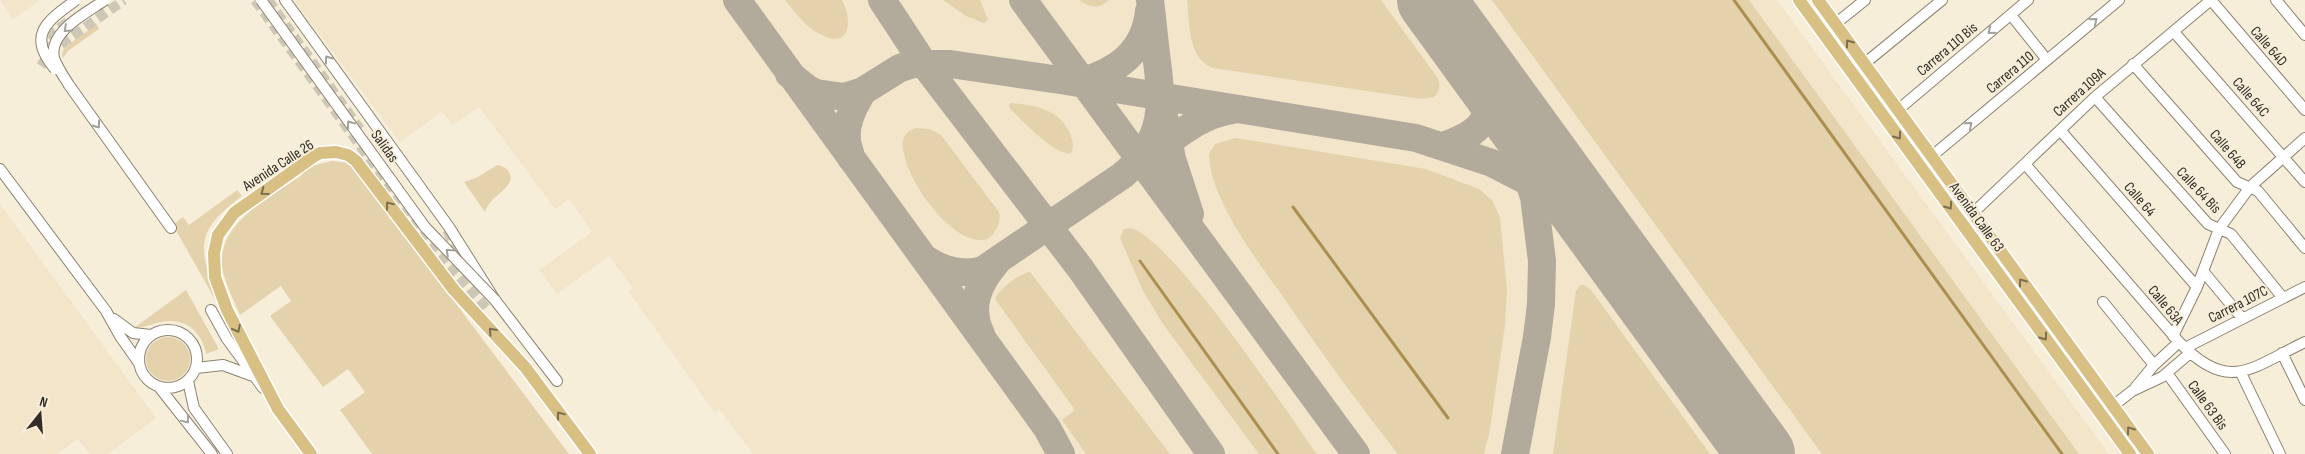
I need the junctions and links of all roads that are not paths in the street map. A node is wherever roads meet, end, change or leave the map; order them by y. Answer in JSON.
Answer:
{"nodes":[{"id":1,"x":76,"y":0,"type":"edge"},
{"id":2,"x":106,"y":0,"type":"edge"},
{"id":3,"x":262,"y":0,"type":"edge"},
{"id":4,"x":285,"y":0,"type":"edge"},
{"id":5,"x":1799,"y":0,"type":"edge"},
{"id":6,"x":1818,"y":0,"type":"edge"},
{"id":7,"x":1865,"y":0,"type":"edge"},
{"id":8,"x":1942,"y":0,"type":"edge"},
{"id":9,"x":2028,"y":0,"type":"edge"},
{"id":10,"x":2119,"y":0,"type":"edge"},
{"id":11,"x":2211,"y":0,"type":"edge"},
{"id":12,"x":2276,"y":0,"type":"edge"},
{"id":13,"x":2011,"y":15,"type":"junction"},
{"id":14,"x":1835,"y":24,"type":"junction"},
{"id":15,"x":2174,"y":32,"type":"junction"},
{"id":16,"x":2305,"y":35,"type":"edge"},
{"id":17,"x":2047,"y":60,"type":"junction"},
{"id":18,"x":1864,"y":64,"type":"junction"},
{"id":19,"x":2133,"y":64,"type":"junction"},
{"id":20,"x":69,"y":85,"type":"junction"},
{"id":21,"x":2095,"y":97,"type":"junction"},
{"id":22,"x":1898,"y":110,"type":"junction"},
{"id":23,"x":2305,"y":110,"type":"edge"},
{"id":24,"x":1886,"y":120,"type":"junction"},
{"id":25,"x":2060,"y":130,"type":"junction"},
{"id":26,"x":2305,"y":138,"type":"edge"},
{"id":27,"x":1932,"y":157,"type":"junction"},
{"id":28,"x":2284,"y":158,"type":"junction"},
{"id":29,"x":2025,"y":164,"type":"junction"},
{"id":30,"x":1920,"y":166,"type":"junction"},
{"id":31,"x":0,"y":169,"type":"edge"},
{"id":32,"x":2305,"y":182,"type":"edge"},
{"id":33,"x":2250,"y":187,"type":"junction"},
{"id":34,"x":1973,"y":214,"type":"junction"},
{"id":35,"x":172,"y":228,"type":"dead end"},
{"id":36,"x":2219,"y":229,"type":"junction"},
{"id":37,"x":2305,"y":248,"type":"edge"},
{"id":38,"x":2203,"y":271,"type":"junction"},
{"id":39,"x":2197,"y":287,"type":"junction"},
{"id":40,"x":2305,"y":287,"type":"edge"},
{"id":41,"x":2283,"y":298,"type":"junction"},
{"id":42,"x":495,"y":300,"type":"junction"},
{"id":43,"x":2103,"y":302,"type":"dead end"},
{"id":44,"x":211,"y":310,"type":"dead end"},
{"id":45,"x":106,"y":311,"type":"junction"},
{"id":46,"x":2242,"y":318,"type":"junction"},
{"id":47,"x":151,"y":335,"type":"junction"},
{"id":48,"x":2305,"y":342,"type":"edge"},
{"id":49,"x":2182,"y":345,"type":"junction"},
{"id":50,"x":2282,"y":353,"type":"junction"},
{"id":51,"x":139,"y":363,"type":"junction"},
{"id":52,"x":2154,"y":365,"type":"junction"},
{"id":53,"x":196,"y":368,"type":"junction"},
{"id":54,"x":2167,"y":373,"type":"junction"},
{"id":55,"x":2241,"y":373,"type":"junction"},
{"id":56,"x":254,"y":376,"type":"junction"},
{"id":57,"x":188,"y":381,"type":"junction"},
{"id":58,"x":557,"y":381,"type":"dead end"},
{"id":59,"x":159,"y":387,"type":"junction"},
{"id":60,"x":2132,"y":391,"type":"junction"},
{"id":61,"x":2305,"y":400,"type":"edge"},
{"id":62,"x":2113,"y":406,"type":"junction"},
{"id":63,"x":278,"y":409,"type":"junction"},
{"id":64,"x":212,"y":454,"type":"edge"},
{"id":65,"x":227,"y":454,"type":"edge"},
{"id":66,"x":311,"y":454,"type":"edge"},
{"id":67,"x":590,"y":454,"type":"edge"},
{"id":68,"x":2130,"y":454,"type":"edge"},
{"id":69,"x":2148,"y":454,"type":"edge"},
{"id":70,"x":2225,"y":454,"type":"edge"},
{"id":71,"x":2280,"y":454,"type":"edge"}],
"edges":[{"from":1,"to":20,"type":"street","bridge":true},
{"from":2,"to":20,"type":"street","one_way":true,"bridge":true},
{"from":42,"to":3,"type":"street","name":"Salidas","one_way":true,"bridge":true},
{"from":42,"to":4,"type":"street","name":"Salidas","one_way":true,"bridge":true},
{"from":5,"to":24,"type":"main road","name":"Avenida Calle 63"},
{"from":6,"to":14,"type":"main road","name":"Avenida Calle 63"},
{"from":7,"to":14,"type":"street"},
{"from":8,"to":18,"type":"street"},
{"from":9,"to":13,"type":"street","name":"Carrera 110 Bis"},
{"from":17,"to":10,"type":"street","name":"Carrera 110","one_way":true},
{"from":11,"to":15,"type":"street","name":"Carrera 109A"},
{"from":11,"to":23,"type":"street","name":"Calle 64D"},
{"from":12,"to":16,"type":"street"},
{"from":13,"to":17,"type":"street"},
{"from":13,"to":22,"type":"street","name":"Carrera 110 Bis","one_way":true},
{"from":18,"to":14,"type":"main road","name":"Avenida Calle 63","one_way":true},
{"from":15,"to":19,"type":"street","name":"Carrera 109A"},
{"from":15,"to":28,"type":"street","name":"Calle 64C"},
{"from":27,"to":17,"type":"street","name":"Carrera 110","one_way":true},
{"from":18,"to":22,"type":"main road","name":"Avenida Calle 63"},
{"from":19,"to":21,"type":"street","name":"Carrera 109A"},
{"from":19,"to":33,"type":"street","name":"Calle 64B"},
{"from":20,"to":35,"type":"street","one_way":true},
{"from":21,"to":25,"type":"street","name":"Carrera 109A"},
{"from":21,"to":36,"type":"street","name":"Calle 64 Bis"},
{"from":22,"to":24,"type":"street","name":"Carrera 110 Bis"},
{"from":22,"to":27,"type":"main road","name":"Avenida Calle 63"},
{"from":24,"to":30,"type":"main road","name":"Avenida Calle 63","one_way":true},
{"from":25,"to":29,"type":"street","name":"Carrera 109A"},
{"from":25,"to":39,"type":"street","name":"Calle 64"},
{"from":26,"to":28,"type":"street"},
{"from":27,"to":30,"type":"street","name":"Carrera 110"},
{"from":27,"to":34,"type":"main road","name":"Avenida Calle 63"},
{"from":28,"to":32,"type":"street","name":"Calle 64C"},
{"from":28,"to":33,"type":"street"},
{"from":29,"to":34,"type":"street","name":"Carrera 109A"},
{"from":29,"to":49,"type":"street","name":"Calle 63A"},
{"from":30,"to":68,"type":"main road","name":"Avenida Calle 63","one_way":true},
{"from":31,"to":45,"type":"street"},
{"from":33,"to":36,"type":"street"},
{"from":33,"to":37,"type":"street","name":"Calle 64B"},
{"from":62,"to":34,"type":"main road","name":"Avenida Calle 63","one_way":true},
{"from":36,"to":38,"type":"street"},
{"from":36,"to":41,"type":"street","name":"Calle 64 Bis"},
{"from":38,"to":39,"type":"street"},
{"from":38,"to":46,"type":"street"},
{"from":39,"to":49,"type":"street"},
{"from":40,"to":41,"type":"street","name":"Carrera 107C"},
{"from":41,"to":46,"type":"street","name":"Carrera 107C"},
{"from":42,"to":58,"type":"street","name":"Salidas"},
{"from":43,"to":52,"type":"street"},
{"from":44,"to":56,"type":"street"},
{"from":45,"to":47,"type":"street"},
{"from":45,"to":51,"type":"street"},
{"from":46,"to":49,"type":"street","name":"Carrera 107C"},
{"from":47,"to":51,"type":"street"},
{"from":47,"to":53,"type":"street"},
{"from":48,"to":50,"type":"street"},
{"from":49,"to":52,"type":"street","name":"Carrera 107C"},
{"from":49,"to":54,"type":"street","name":"Carrera 107C"},
{"from":49,"to":55,"type":"street","name":"Calle 63A"},
{"from":50,"to":55,"type":"street"},
{"from":50,"to":61,"type":"street"},
{"from":51,"to":59,"type":"street"},
{"from":52,"to":60,"type":"street","name":"Carrera 107C"},
{"from":53,"to":56,"type":"street"},
{"from":53,"to":57,"type":"street"},
{"from":54,"to":60,"type":"street","name":"Carrera 107C"},
{"from":54,"to":70,"type":"street","name":"Calle 63 Bis"},
{"from":55,"to":71,"type":"street"},
{"from":56,"to":63,"type":"street"},
{"from":57,"to":59,"type":"street"},
{"from":57,"to":65,"type":"street"},
{"from":59,"to":64,"type":"street","one_way":true},
{"from":60,"to":62,"type":"street","name":"Carrera 107C"},
{"from":69,"to":62,"type":"main road","name":"Avenida Calle 63","one_way":true},
{"from":63,"to":66,"type":"main road","name":"Avenida Calle 26"},
{"from":67,"to":63,"type":"main road","name":"Avenida Calle 26","one_way":true}]}
